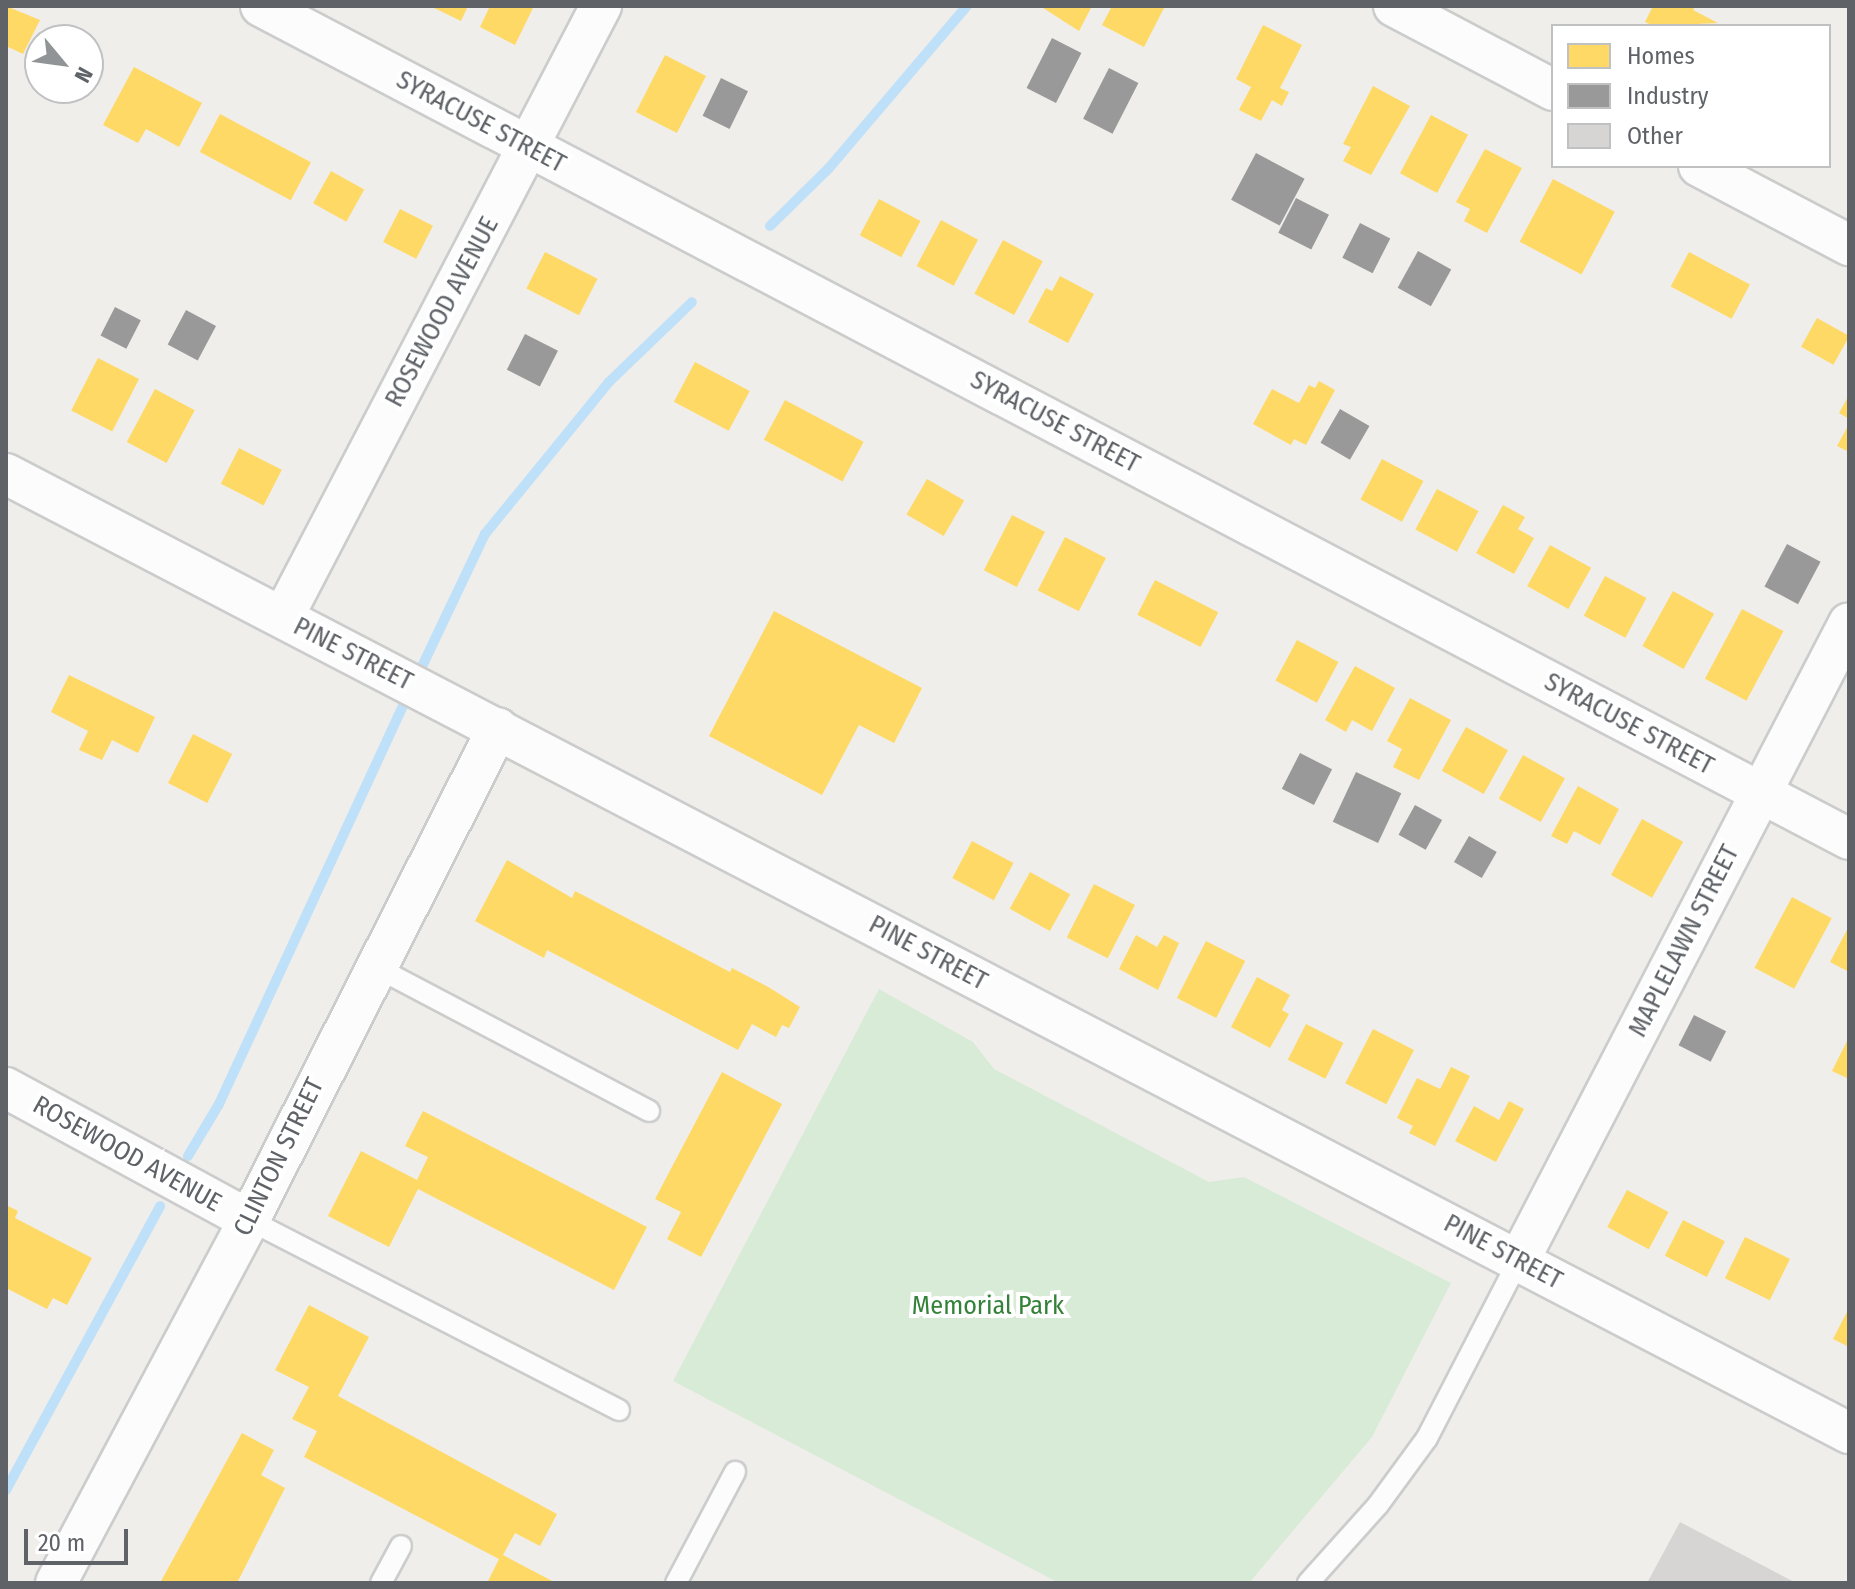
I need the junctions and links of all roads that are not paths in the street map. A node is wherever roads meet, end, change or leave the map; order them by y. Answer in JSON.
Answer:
{"nodes":[{"id":1,"x":261,"y":6,"type":"edge"},
{"id":2,"x":601,"y":6,"type":"edge"},
{"id":3,"x":1394,"y":6,"type":"edge"},
{"id":4,"x":1551,"y":89,"type":"edge"},
{"id":5,"x":529,"y":146,"type":"junction"},
{"id":6,"x":1703,"y":168,"type":"edge"},
{"id":7,"x":1849,"y":245,"type":"edge"},
{"id":8,"x":6,"y":474,"type":"edge"},
{"id":9,"x":283,"y":617,"type":"junction"},
{"id":10,"x":1849,"y":623,"type":"edge"},
{"id":11,"x":498,"y":728,"type":"junction"},
{"id":12,"x":1761,"y":793,"type":"junction"},
{"id":13,"x":1849,"y":839,"type":"edge"},
{"id":14,"x":374,"y":966,"type":"junction"},
{"id":15,"x":6,"y":1088,"type":"edge"},
{"id":16,"x":649,"y":1111,"type":"dead end"},
{"id":17,"x":249,"y":1220,"type":"junction"},
{"id":18,"x":1519,"y":1260,"type":"junction"},
{"id":19,"x":619,"y":1410,"type":"dead end"},
{"id":20,"x":1849,"y":1433,"type":"edge"},
{"id":21,"x":735,"y":1472,"type":"dead end"},
{"id":22,"x":401,"y":1546,"type":"dead end"},
{"id":23,"x":56,"y":1583,"type":"edge"},
{"id":24,"x":381,"y":1583,"type":"edge"},
{"id":25,"x":676,"y":1583,"type":"edge"},
{"id":26,"x":1308,"y":1583,"type":"edge"}],
"edges":[{"from":1,"to":5,"type":"street","name":"SYRACUSE STREET"},
{"from":2,"to":5,"type":"street","name":"ROSEWOOD AVENUE"},
{"from":3,"to":4,"type":"street"},
{"from":5,"to":9,"type":"street","name":"ROSEWOOD AVENUE"},
{"from":5,"to":12,"type":"street","name":"SYRACUSE STREET"},
{"from":6,"to":7,"type":"street"},
{"from":8,"to":9,"type":"street","name":"PINE STREET"},
{"from":9,"to":11,"type":"street","name":"PINE STREET"},
{"from":10,"to":12,"type":"street","name":"MAPLELAWN STREET"},
{"from":11,"to":14,"type":"street","name":"CLINTON STREET"},
{"from":11,"to":18,"type":"street","name":"PINE STREET"},
{"from":12,"to":13,"type":"street","name":"SYRACUSE STREET"},
{"from":12,"to":18,"type":"street","name":"MAPLELAWN STREET"},
{"from":14,"to":16,"type":"lane"},
{"from":14,"to":17,"type":"street","name":"CLINTON STREET"},
{"from":15,"to":17,"type":"street","name":"ROSEWOOD AVENUE"},
{"from":17,"to":19,"type":"lane"},
{"from":17,"to":23,"type":"street","name":"CLINTON STREET"},
{"from":18,"to":20,"type":"street","name":"PINE STREET"},
{"from":18,"to":26,"type":"lane"},
{"from":21,"to":25,"type":"lane"},
{"from":22,"to":24,"type":"lane"}]}
